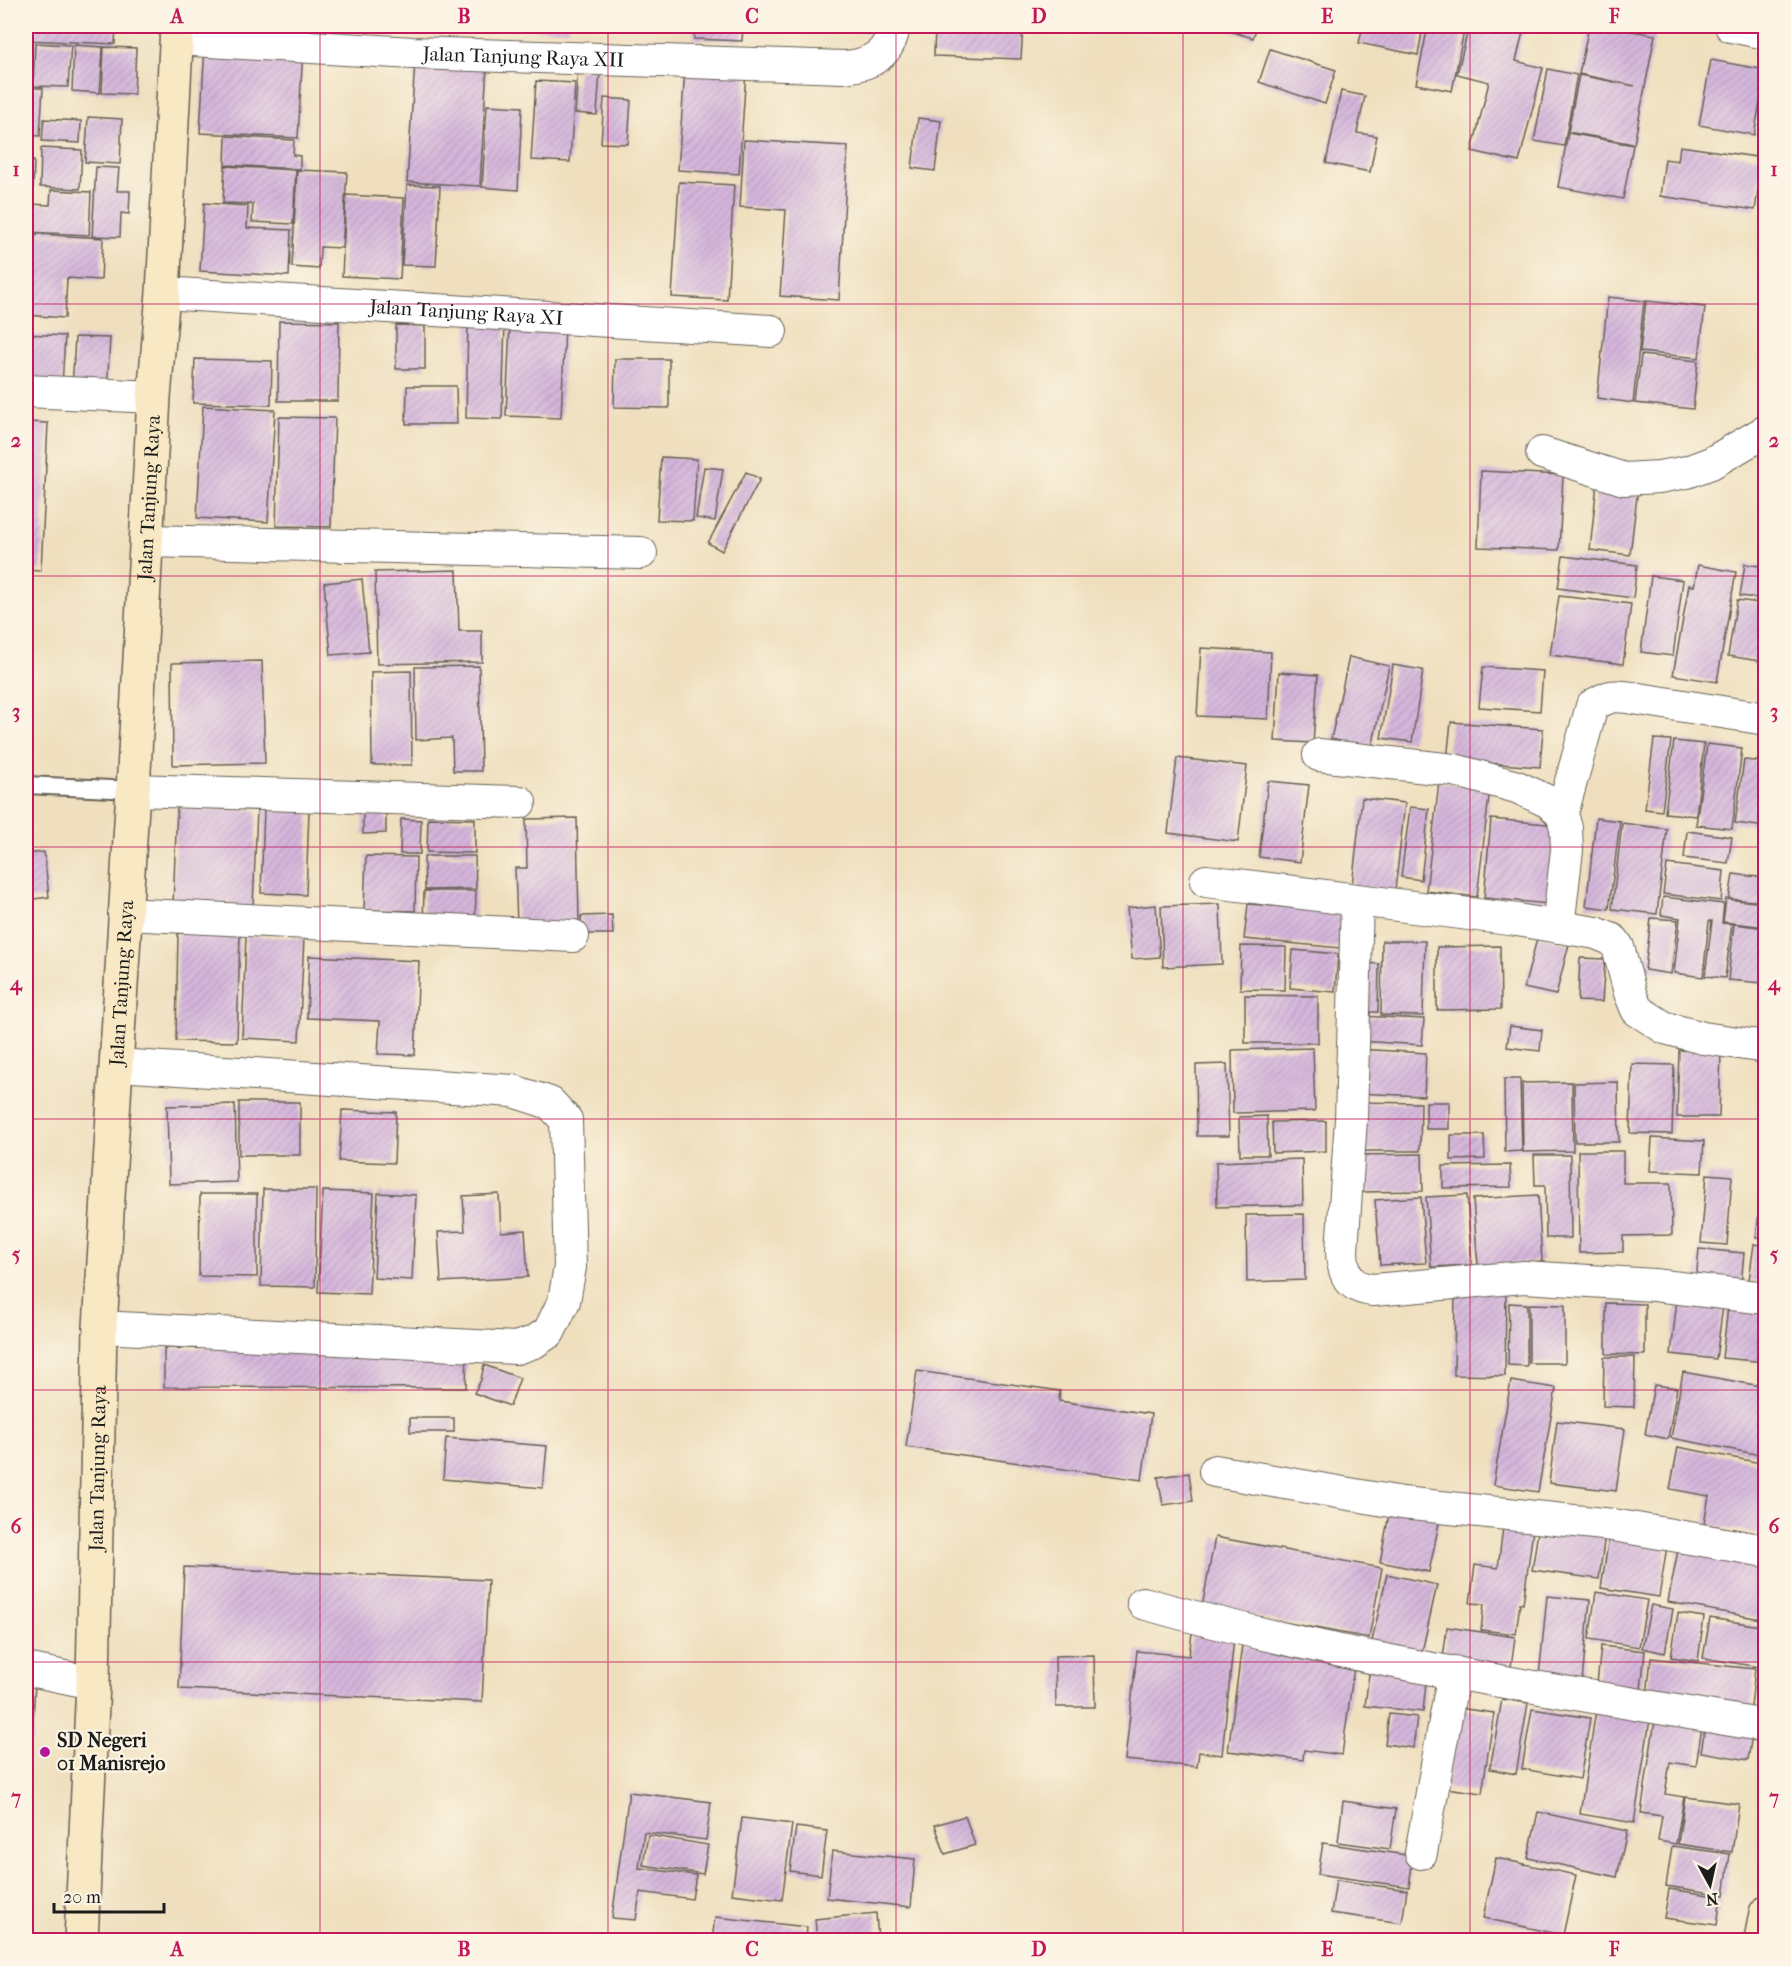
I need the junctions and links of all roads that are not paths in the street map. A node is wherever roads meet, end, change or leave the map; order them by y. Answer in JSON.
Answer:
{"nodes":[{"id":1,"x":894,"y":26,"type":"edge"},
{"id":2,"x":1731,"y":26,"type":"edge"},
{"id":3,"x":177,"y":32,"type":"edge"},
{"id":4,"x":1766,"y":33,"type":"edge"},
{"id":5,"x":163,"y":293,"type":"junction"},
{"id":6,"x":771,"y":331,"type":"dead end"},
{"id":7,"x":26,"y":391,"type":"edge"},
{"id":8,"x":154,"y":397,"type":"junction"},
{"id":9,"x":1766,"y":431,"type":"edge"},
{"id":10,"x":1542,"y":453,"type":"dead end"},
{"id":11,"x":147,"y":541,"type":"junction"},
{"id":12,"x":641,"y":553,"type":"dead end"},
{"id":13,"x":1766,"y":719,"type":"edge"},
{"id":14,"x":1318,"y":755,"type":"dead end"},
{"id":15,"x":26,"y":785,"type":"edge"},
{"id":16,"x":133,"y":790,"type":"junction"},
{"id":17,"x":520,"y":802,"type":"dead end"},
{"id":18,"x":1562,"y":814,"type":"junction"},
{"id":19,"x":1206,"y":881,"type":"dead end"},
{"id":20,"x":1357,"y":901,"type":"junction"},
{"id":21,"x":124,"y":914,"type":"junction"},
{"id":22,"x":1558,"y":927,"type":"junction"},
{"id":23,"x":573,"y":936,"type":"dead end"},
{"id":24,"x":1766,"y":1047,"type":"edge"},
{"id":25,"x":117,"y":1065,"type":"junction"},
{"id":26,"x":1766,"y":1298,"type":"edge"},
{"id":27,"x":100,"y":1327,"type":"junction"},
{"id":28,"x":1215,"y":1471,"type":"dead end"},
{"id":29,"x":1766,"y":1551,"type":"edge"},
{"id":30,"x":1143,"y":1603,"type":"dead end"},
{"id":31,"x":26,"y":1669,"type":"edge"},
{"id":32,"x":1454,"y":1672,"type":"junction"},
{"id":33,"x":93,"y":1683,"type":"junction"},
{"id":34,"x":1766,"y":1726,"type":"edge"},
{"id":35,"x":1421,"y":1853,"type":"dead end"},
{"id":36,"x":1766,"y":1913,"type":"edge"},
{"id":37,"x":81,"y":1941,"type":"edge"},
{"id":38,"x":1761,"y":1941,"type":"edge"}],
"edges":[{"from":1,"to":3,"type":"street","name":"Jalan Tanjung Raya XII"},
{"from":2,"to":4,"type":"street"},
{"from":3,"to":5,"type":"main road","name":"Jalan Tanjung Raya"},
{"from":5,"to":6,"type":"street","name":"Jalan Tanjung Raya XI"},
{"from":5,"to":8,"type":"main road","name":"Jalan Tanjung Raya"},
{"from":7,"to":8,"type":"street"},
{"from":8,"to":11,"type":"main road","name":"Jalan Tanjung Raya"},
{"from":9,"to":10,"type":"street"},
{"from":11,"to":12,"type":"street"},
{"from":11,"to":16,"type":"main road","name":"Jalan Tanjung Raya"},
{"from":13,"to":18,"type":"street"},
{"from":14,"to":18,"type":"street"},
{"from":15,"to":16,"type":"lane"},
{"from":16,"to":17,"type":"street"},
{"from":16,"to":21,"type":"main road","name":"Jalan Tanjung Raya"},
{"from":18,"to":22,"type":"street"},
{"from":19,"to":20,"type":"street"},
{"from":20,"to":22,"type":"street"},
{"from":20,"to":26,"type":"street"},
{"from":21,"to":23,"type":"street"},
{"from":21,"to":25,"type":"main road","name":"Jalan Tanjung Raya"},
{"from":22,"to":24,"type":"street"},
{"from":25,"to":27,"type":"main road","name":"Jalan Tanjung Raya"},
{"from":25,"to":27,"type":"street"},
{"from":27,"to":33,"type":"main road","name":"Jalan Tanjung Raya"},
{"from":28,"to":29,"type":"street"},
{"from":30,"to":32,"type":"street"},
{"from":31,"to":33,"type":"street"},
{"from":32,"to":34,"type":"street"},
{"from":32,"to":35,"type":"street"},
{"from":33,"to":37,"type":"main road","name":"Jalan Tanjung Raya"},
{"from":36,"to":38,"type":"main road"}]}
